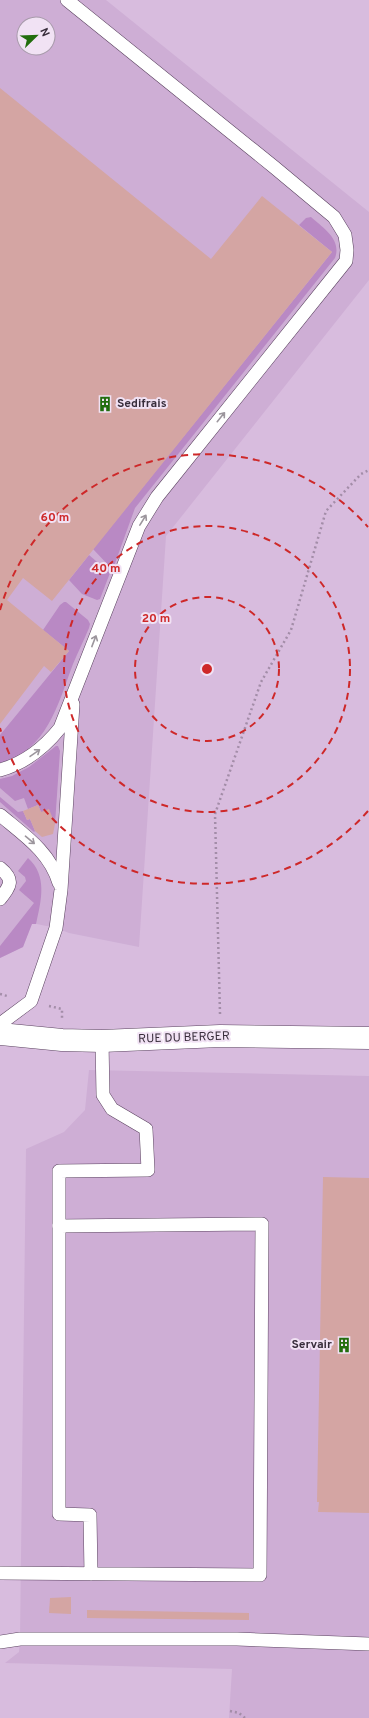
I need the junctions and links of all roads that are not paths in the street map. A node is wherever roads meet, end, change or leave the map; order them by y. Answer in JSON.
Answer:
{"nodes":[{"id":1,"x":67,"y":0,"type":"edge"},
{"id":2,"x":74,"y":693,"type":"junction"},
{"id":3,"x":0,"y":770,"type":"edge"},
{"id":4,"x":0,"y":815,"type":"edge"},
{"id":5,"x":0,"y":868,"type":"edge"},
{"id":6,"x":61,"y":890,"type":"junction"},
{"id":7,"x":0,"y":899,"type":"edge"},
{"id":8,"x":0,"y":1024,"type":"edge"},
{"id":9,"x":0,"y":1034,"type":"edge"},
{"id":10,"x":369,"y":1038,"type":"edge"},
{"id":11,"x":102,"y":1041,"type":"junction"},
{"id":12,"x":60,"y":1226,"type":"junction"},
{"id":13,"x":0,"y":1573,"type":"edge"},
{"id":14,"x":91,"y":1574,"type":"junction"},
{"id":15,"x":0,"y":1642,"type":"edge"},
{"id":16,"x":369,"y":1644,"type":"edge"}],
"edges":[{"from":2,"to":1,"type":"lane","one_way":true},
{"from":3,"to":2,"type":"lane","one_way":true},
{"from":2,"to":6,"type":"lane"},
{"from":4,"to":6,"type":"lane","one_way":true},
{"from":5,"to":7,"type":"lane"},
{"from":6,"to":8,"type":"lane"},
{"from":9,"to":11,"type":"street","name":"RUE DU BERGER"},
{"from":10,"to":11,"type":"street","name":"RUE DU BERGER"},
{"from":11,"to":12,"type":"lane"},
{"from":12,"to":14,"type":"lane"},
{"from":12,"to":14,"type":"lane"},
{"from":13,"to":14,"type":"lane"},
{"from":15,"to":16,"type":"lane"}]}
